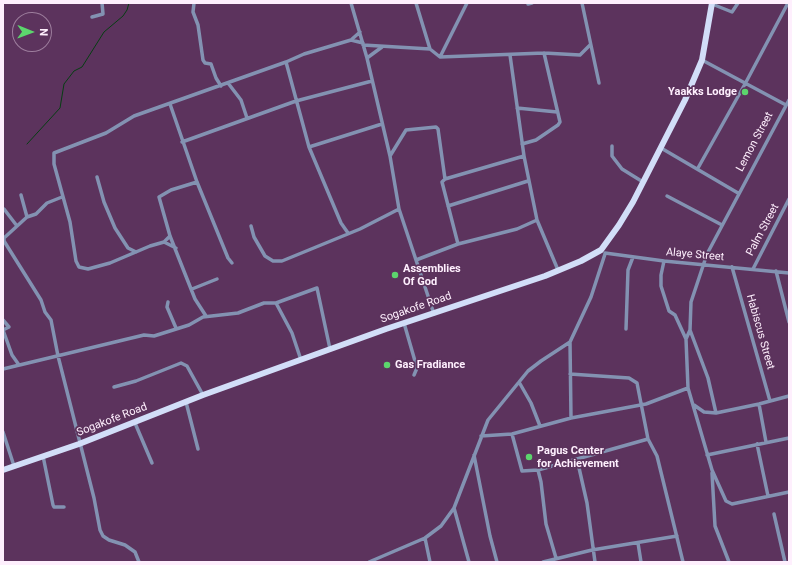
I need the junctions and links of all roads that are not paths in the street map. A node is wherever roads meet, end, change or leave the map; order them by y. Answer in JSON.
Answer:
{"nodes":[{"id":1,"x":102,"y":3,"type":"edge"},
{"id":2,"x":194,"y":3,"type":"edge"},
{"id":3,"x":351,"y":3,"type":"edge"},
{"id":4,"x":416,"y":3,"type":"edge"},
{"id":5,"x":467,"y":3,"type":"edge"},
{"id":6,"x":582,"y":3,"type":"edge"},
{"id":7,"x":712,"y":3,"type":"edge"},
{"id":8,"x":738,"y":3,"type":"edge"},
{"id":9,"x":788,"y":3,"type":"edge"},
{"id":10,"x":92,"y":17,"type":"dead end"},
{"id":11,"x":360,"y":32,"type":"junction"},
{"id":12,"x":351,"y":40,"type":"junction"},
{"id":13,"x":363,"y":44,"type":"junction"},
{"id":14,"x":590,"y":45,"type":"junction"},
{"id":15,"x":382,"y":47,"type":"junction"},
{"id":16,"x":430,"y":49,"type":"junction"},
{"id":17,"x":544,"y":53,"type":"junction"},
{"id":18,"x":510,"y":55,"type":"junction"},
{"id":19,"x":440,"y":57,"type":"junction"},
{"id":20,"x":367,"y":58,"type":"junction"},
{"id":21,"x":702,"y":60,"type":"junction"},
{"id":22,"x":286,"y":62,"type":"junction"},
{"id":23,"x":372,"y":81,"type":"junction"},
{"id":24,"x":228,"y":83,"type":"junction"},
{"id":25,"x":599,"y":83,"type":"dead end"},
{"id":26,"x":745,"y":84,"type":"junction"},
{"id":27,"x":221,"y":86,"type":"junction"},
{"id":28,"x":789,"y":100,"type":"edge"},
{"id":29,"x":296,"y":101,"type":"junction"},
{"id":30,"x":170,"y":104,"type":"junction"},
{"id":31,"x":786,"y":105,"type":"junction"},
{"id":32,"x":517,"y":108,"type":"junction"},
{"id":33,"x":557,"y":112,"type":"junction"},
{"id":34,"x":247,"y":118,"type":"junction"},
{"id":35,"x":382,"y":124,"type":"junction"},
{"id":36,"x":182,"y":142,"type":"junction"},
{"id":37,"x":522,"y":144,"type":"junction"},
{"id":38,"x":612,"y":146,"type":"dead end"},
{"id":39,"x":309,"y":147,"type":"junction"},
{"id":40,"x":661,"y":148,"type":"junction"},
{"id":41,"x":390,"y":156,"type":"junction"},
{"id":42,"x":524,"y":156,"type":"junction"},
{"id":43,"x":698,"y":168,"type":"junction"},
{"id":44,"x":97,"y":176,"type":"dead end"},
{"id":45,"x":445,"y":179,"type":"junction"},
{"id":46,"x":528,"y":181,"type":"junction"},
{"id":47,"x":196,"y":182,"type":"junction"},
{"id":48,"x":643,"y":182,"type":"junction"},
{"id":49,"x":738,"y":193,"type":"junction"},
{"id":50,"x":20,"y":195,"type":"dead end"},
{"id":51,"x":667,"y":196,"type":"dead end"},
{"id":52,"x":62,"y":197,"type":"junction"},
{"id":53,"x":789,"y":199,"type":"edge"},
{"id":54,"x":448,"y":206,"type":"junction"},
{"id":55,"x":4,"y":209,"type":"edge"},
{"id":56,"x":399,"y":209,"type":"junction"},
{"id":57,"x":28,"y":218,"type":"junction"},
{"id":58,"x":537,"y":220,"type":"junction"},
{"id":59,"x":722,"y":225,"type":"junction"},
{"id":60,"x":17,"y":226,"type":"junction"},
{"id":61,"x":251,"y":226,"type":"dead end"},
{"id":62,"x":348,"y":233,"type":"junction"},
{"id":63,"x":170,"y":236,"type":"junction"},
{"id":64,"x":3,"y":240,"type":"edge"},
{"id":65,"x":164,"y":242,"type":"junction"},
{"id":66,"x":458,"y":244,"type":"junction"},
{"id":67,"x":176,"y":249,"type":"junction"},
{"id":68,"x":136,"y":252,"type":"junction"},
{"id":69,"x":603,"y":252,"type":"junction"},
{"id":70,"x":633,"y":257,"type":"junction"},
{"id":71,"x":416,"y":260,"type":"junction"},
{"id":72,"x":664,"y":261,"type":"junction"},
{"id":73,"x":232,"y":263,"type":"dead end"},
{"id":74,"x":702,"y":264,"type":"junction"},
{"id":75,"x":732,"y":267,"type":"junction"},
{"id":76,"x":753,"y":269,"type":"junction"},
{"id":77,"x":558,"y":270,"type":"junction"},
{"id":78,"x":776,"y":272,"type":"junction"},
{"id":79,"x":789,"y":273,"type":"edge"},
{"id":80,"x":217,"y":279,"type":"dead end"},
{"id":81,"x":192,"y":289,"type":"junction"},
{"id":82,"x":168,"y":302,"type":"dead end"},
{"id":83,"x":276,"y":303,"type":"junction"},
{"id":84,"x":434,"y":314,"type":"junction"},
{"id":85,"x":206,"y":316,"type":"junction"},
{"id":86,"x":3,"y":320,"type":"edge"},
{"id":87,"x":789,"y":322,"type":"edge"},
{"id":88,"x":404,"y":323,"type":"junction"},
{"id":89,"x":176,"y":328,"type":"junction"},
{"id":90,"x":626,"y":329,"type":"dead end"},
{"id":91,"x":690,"y":330,"type":"junction"},
{"id":92,"x":686,"y":339,"type":"junction"},
{"id":93,"x":570,"y":342,"type":"junction"},
{"id":94,"x":330,"y":350,"type":"junction"},
{"id":95,"x":58,"y":356,"type":"junction"},
{"id":96,"x":301,"y":360,"type":"junction"},
{"id":97,"x":19,"y":365,"type":"junction"},
{"id":98,"x":3,"y":369,"type":"edge"},
{"id":99,"x":570,"y":374,"type":"junction"},
{"id":100,"x":414,"y":375,"type":"dead end"},
{"id":101,"x":519,"y":382,"type":"junction"},
{"id":102,"x":114,"y":387,"type":"dead end"},
{"id":103,"x":688,"y":388,"type":"junction"},
{"id":104,"x":203,"y":395,"type":"junction"},
{"id":105,"x":789,"y":396,"type":"edge"},
{"id":106,"x":770,"y":401,"type":"junction"},
{"id":107,"x":186,"y":402,"type":"junction"},
{"id":108,"x":759,"y":404,"type":"junction"},
{"id":109,"x":640,"y":405,"type":"junction"},
{"id":110,"x":694,"y":405,"type":"junction"},
{"id":111,"x":716,"y":412,"type":"junction"},
{"id":112,"x":571,"y":418,"type":"junction"},
{"id":113,"x":135,"y":423,"type":"junction"},
{"id":114,"x":540,"y":426,"type":"junction"},
{"id":115,"x":3,"y":432,"type":"edge"},
{"id":116,"x":512,"y":434,"type":"junction"},
{"id":117,"x":481,"y":436,"type":"junction"},
{"id":118,"x":789,"y":438,"type":"edge"},
{"id":119,"x":648,"y":439,"type":"junction"},
{"id":120,"x":766,"y":442,"type":"junction"},
{"id":121,"x":79,"y":444,"type":"junction"},
{"id":122,"x":757,"y":444,"type":"junction"},
{"id":123,"x":198,"y":449,"type":"dead end"},
{"id":124,"x":474,"y":454,"type":"junction"},
{"id":125,"x":43,"y":455,"type":"junction"},
{"id":126,"x":707,"y":455,"type":"junction"},
{"id":127,"x":578,"y":459,"type":"junction"},
{"id":128,"x":152,"y":463,"type":"dead end"},
{"id":129,"x":14,"y":466,"type":"junction"},
{"id":130,"x":3,"y":470,"type":"edge"},
{"id":131,"x":538,"y":470,"type":"junction"},
{"id":132,"x":712,"y":470,"type":"junction"},
{"id":133,"x":789,"y":492,"type":"edge"},
{"id":134,"x":768,"y":496,"type":"junction"},
{"id":135,"x":64,"y":507,"type":"dead end"},
{"id":136,"x":454,"y":508,"type":"junction"},
{"id":137,"x":774,"y":514,"type":"dead end"},
{"id":138,"x":677,"y":536,"type":"junction"},
{"id":139,"x":425,"y":538,"type":"junction"},
{"id":140,"x":638,"y":543,"type":"junction"},
{"id":141,"x":592,"y":550,"type":"junction"},
{"id":142,"x":555,"y":560,"type":"edge"},
{"id":143,"x":139,"y":562,"type":"edge"},
{"id":144,"x":369,"y":562,"type":"edge"},
{"id":145,"x":430,"y":562,"type":"edge"},
{"id":146,"x":469,"y":562,"type":"edge"},
{"id":147,"x":497,"y":562,"type":"edge"},
{"id":148,"x":543,"y":562,"type":"edge"},
{"id":149,"x":594,"y":562,"type":"edge"},
{"id":150,"x":641,"y":562,"type":"edge"},
{"id":151,"x":683,"y":562,"type":"edge"},
{"id":152,"x":729,"y":562,"type":"edge"},
{"id":153,"x":785,"y":562,"type":"edge"}],
"edges":[{"from":1,"to":10,"type":"street"},
{"from":2,"to":27,"type":"street"},
{"from":3,"to":11,"type":"street"},
{"from":4,"to":16,"type":"street"},
{"from":5,"to":19,"type":"street"},
{"from":6,"to":14,"type":"street"},
{"from":7,"to":8,"type":"street"},
{"from":7,"to":21,"type":"main road","name":"Sogakofe Road"},
{"from":9,"to":26,"type":"street"},
{"from":11,"to":12,"type":"street"},
{"from":11,"to":13,"type":"street"},
{"from":12,"to":13,"type":"street"},
{"from":12,"to":22,"type":"street"},
{"from":13,"to":15,"type":"street"},
{"from":13,"to":20,"type":"street"},
{"from":14,"to":17,"type":"street"},
{"from":14,"to":25,"type":"street"},
{"from":15,"to":16,"type":"street"},
{"from":15,"to":20,"type":"street"},
{"from":16,"to":19,"type":"street"},
{"from":17,"to":18,"type":"street"},
{"from":17,"to":33,"type":"street"},
{"from":18,"to":19,"type":"street"},
{"from":18,"to":32,"type":"street"},
{"from":20,"to":23,"type":"street"},
{"from":21,"to":26,"type":"street"},
{"from":21,"to":40,"type":"main road","name":"Sogakofe Road"},
{"from":22,"to":24,"type":"street"},
{"from":22,"to":29,"type":"street"},
{"from":23,"to":29,"type":"street"},
{"from":23,"to":35,"type":"street"},
{"from":24,"to":27,"type":"street"},
{"from":24,"to":34,"type":"street"},
{"from":26,"to":31,"type":"street"},
{"from":26,"to":43,"type":"street"},
{"from":27,"to":30,"type":"street"},
{"from":28,"to":31,"type":"street","name":"Lemon Street"},
{"from":29,"to":34,"type":"street"},
{"from":29,"to":39,"type":"street"},
{"from":30,"to":36,"type":"street"},
{"from":30,"to":52,"type":"street"},
{"from":31,"to":49,"type":"street","name":"Lemon Street"},
{"from":32,"to":33,"type":"street"},
{"from":32,"to":37,"type":"street"},
{"from":33,"to":37,"type":"street"},
{"from":34,"to":36,"type":"street"},
{"from":35,"to":39,"type":"street"},
{"from":35,"to":41,"type":"street"},
{"from":36,"to":47,"type":"street"},
{"from":37,"to":42,"type":"street"},
{"from":38,"to":48,"type":"street"},
{"from":39,"to":62,"type":"street"},
{"from":40,"to":43,"type":"street"},
{"from":40,"to":48,"type":"main road","name":"Sogakofe Road"},
{"from":41,"to":45,"type":"street"},
{"from":41,"to":56,"type":"street"},
{"from":42,"to":45,"type":"street"},
{"from":42,"to":46,"type":"street"},
{"from":43,"to":49,"type":"street"},
{"from":44,"to":68,"type":"street"},
{"from":45,"to":54,"type":"street"},
{"from":46,"to":54,"type":"street"},
{"from":46,"to":58,"type":"street"},
{"from":47,"to":63,"type":"street"},
{"from":47,"to":73,"type":"street"},
{"from":48,"to":69,"type":"main road","name":"Sogakofe Road"},
{"from":49,"to":59,"type":"street","name":"Lemon Street"},
{"from":50,"to":57,"type":"street"},
{"from":51,"to":59,"type":"street"},
{"from":52,"to":57,"type":"street"},
{"from":52,"to":68,"type":"street"},
{"from":53,"to":76,"type":"street","name":"Palm Street"},
{"from":54,"to":66,"type":"street"},
{"from":55,"to":60,"type":"street"},
{"from":56,"to":62,"type":"street"},
{"from":56,"to":71,"type":"street"},
{"from":57,"to":60,"type":"street"},
{"from":58,"to":66,"type":"street"},
{"from":58,"to":77,"type":"street"},
{"from":59,"to":74,"type":"street","name":"Lemon Street"},
{"from":60,"to":64,"type":"street"},
{"from":61,"to":62,"type":"street"},
{"from":63,"to":65,"type":"street"},
{"from":63,"to":67,"type":"street"},
{"from":64,"to":95,"type":"street"},
{"from":65,"to":67,"type":"street"},
{"from":65,"to":68,"type":"street"},
{"from":66,"to":71,"type":"street"},
{"from":67,"to":81,"type":"street"},
{"from":69,"to":70,"type":"street","name":"Alaye Street"},
{"from":69,"to":77,"type":"main road","name":"Sogakofe Road"},
{"from":69,"to":93,"type":"street"},
{"from":70,"to":72,"type":"street","name":"Alaye Street"},
{"from":70,"to":90,"type":"street"},
{"from":71,"to":84,"type":"street"},
{"from":72,"to":74,"type":"street","name":"Alaye Street"},
{"from":72,"to":92,"type":"street"},
{"from":74,"to":75,"type":"street","name":"Alaye Street"},
{"from":74,"to":91,"type":"street","name":"Lemon Street"},
{"from":75,"to":76,"type":"street","name":"Alaye Street"},
{"from":75,"to":106,"type":"street","name":"Habiscus Street"},
{"from":76,"to":78,"type":"street","name":"Alaye Street"},
{"from":77,"to":84,"type":"main road","name":"Sogakofe Road"},
{"from":78,"to":79,"type":"street","name":"Alaye Street"},
{"from":78,"to":87,"type":"street"},
{"from":80,"to":81,"type":"street"},
{"from":81,"to":85,"type":"street"},
{"from":82,"to":89,"type":"street"},
{"from":83,"to":85,"type":"street"},
{"from":83,"to":94,"type":"street"},
{"from":83,"to":96,"type":"street"},
{"from":84,"to":88,"type":"main road","name":"Sogakofe Road"},
{"from":85,"to":89,"type":"street"},
{"from":86,"to":97,"type":"street"},
{"from":88,"to":94,"type":"main road","name":"Sogakofe Road"},
{"from":88,"to":100,"type":"street"},
{"from":89,"to":95,"type":"street"},
{"from":91,"to":92,"type":"street"},
{"from":91,"to":111,"type":"street"},
{"from":92,"to":103,"type":"street"},
{"from":93,"to":99,"type":"street"},
{"from":93,"to":101,"type":"street"},
{"from":94,"to":96,"type":"main road","name":"Sogakofe Road"},
{"from":95,"to":97,"type":"street"},
{"from":95,"to":121,"type":"street"},
{"from":96,"to":104,"type":"main road","name":"Sogakofe Road"},
{"from":97,"to":98,"type":"street"},
{"from":99,"to":109,"type":"street"},
{"from":99,"to":112,"type":"street"},
{"from":101,"to":114,"type":"street"},
{"from":101,"to":117,"type":"street"},
{"from":102,"to":104,"type":"street"},
{"from":103,"to":109,"type":"street"},
{"from":103,"to":110,"type":"street"},
{"from":104,"to":107,"type":"main road","name":"Sogakofe Road"},
{"from":105,"to":106,"type":"street"},
{"from":106,"to":108,"type":"street"},
{"from":107,"to":113,"type":"main road","name":"Sogakofe Road"},
{"from":107,"to":123,"type":"street"},
{"from":108,"to":111,"type":"street"},
{"from":108,"to":120,"type":"street"},
{"from":109,"to":112,"type":"street"},
{"from":109,"to":119,"type":"street"},
{"from":110,"to":111,"type":"street"},
{"from":110,"to":126,"type":"street"},
{"from":112,"to":114,"type":"street"},
{"from":113,"to":121,"type":"main road","name":"Sogakofe Road"},
{"from":113,"to":128,"type":"street"},
{"from":114,"to":116,"type":"street"},
{"from":115,"to":129,"type":"street"},
{"from":116,"to":117,"type":"street"},
{"from":116,"to":131,"type":"street"},
{"from":117,"to":124,"type":"street"},
{"from":118,"to":120,"type":"street"},
{"from":119,"to":127,"type":"street"},
{"from":119,"to":138,"type":"street"},
{"from":120,"to":122,"type":"street"},
{"from":121,"to":125,"type":"main road","name":"Sogakofe Road"},
{"from":121,"to":143,"type":"street"},
{"from":122,"to":126,"type":"street"},
{"from":122,"to":134,"type":"street"},
{"from":124,"to":136,"type":"street"},
{"from":124,"to":147,"type":"street"},
{"from":125,"to":129,"type":"main road","name":"Sogakofe Road"},
{"from":125,"to":135,"type":"street"},
{"from":126,"to":132,"type":"street"},
{"from":127,"to":131,"type":"street"},
{"from":127,"to":141,"type":"street"},
{"from":129,"to":130,"type":"main road","name":"Sogakofe Road"},
{"from":131,"to":142,"type":"street"},
{"from":132,"to":134,"type":"street"},
{"from":132,"to":152,"type":"street"},
{"from":133,"to":134,"type":"street"},
{"from":136,"to":139,"type":"street"},
{"from":136,"to":146,"type":"street"},
{"from":137,"to":153,"type":"street"},
{"from":138,"to":140,"type":"street"},
{"from":138,"to":151,"type":"street"},
{"from":139,"to":144,"type":"street"},
{"from":139,"to":145,"type":"street"},
{"from":140,"to":141,"type":"street"},
{"from":140,"to":150,"type":"street"},
{"from":141,"to":142,"type":"street"},
{"from":141,"to":149,"type":"street"},
{"from":142,"to":148,"type":"street"}]}
